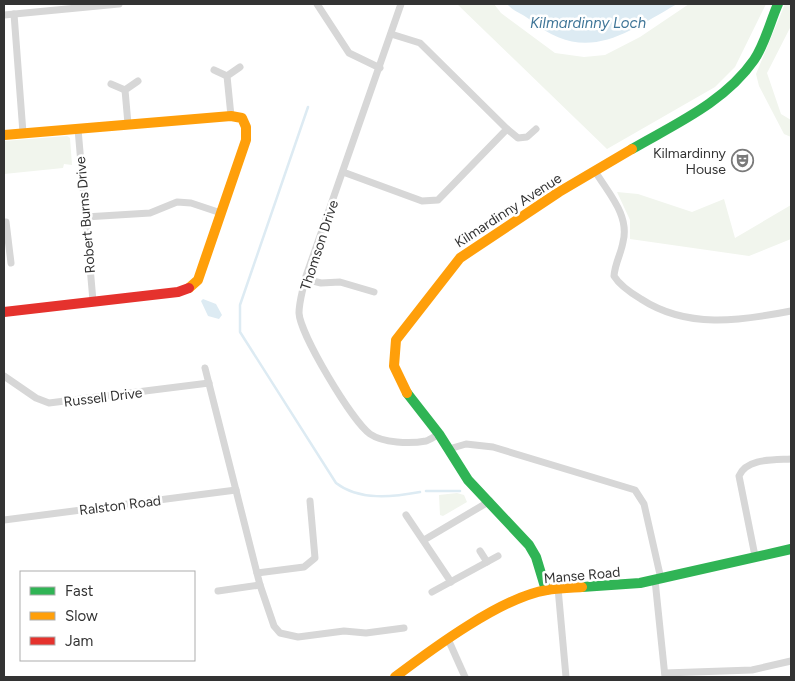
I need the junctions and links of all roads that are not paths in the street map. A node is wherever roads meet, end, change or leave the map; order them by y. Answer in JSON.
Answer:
{"nodes":[{"id":1,"x":119,"y":4,"type":"edge"},
{"id":2,"x":317,"y":4,"type":"edge"},
{"id":3,"x":402,"y":4,"type":"edge"},
{"id":4,"x":778,"y":4,"type":"edge"},
{"id":5,"x":14,"y":14,"type":"junction"},
{"id":6,"x":4,"y":15,"type":"edge"},
{"id":7,"x":391,"y":34,"type":"junction"},
{"id":8,"x":240,"y":67,"type":"dead end"},
{"id":9,"x":380,"y":68,"type":"junction"},
{"id":10,"x":214,"y":70,"type":"dead end"},
{"id":11,"x":228,"y":76,"type":"junction"},
{"id":12,"x":138,"y":81,"type":"dead end"},
{"id":13,"x":110,"y":84,"type":"dead end"},
{"id":14,"x":124,"y":90,"type":"junction"},
{"id":15,"x":231,"y":116,"type":"junction"},
{"id":16,"x":128,"y":124,"type":"junction"},
{"id":17,"x":78,"y":129,"type":"junction"},
{"id":18,"x":507,"y":129,"type":"junction"},
{"id":19,"x":536,"y":129,"type":"dead end"},
{"id":20,"x":23,"y":133,"type":"junction"},
{"id":21,"x":4,"y":135,"type":"edge"},
{"id":22,"x":594,"y":171,"type":"junction"},
{"id":23,"x":343,"y":172,"type":"junction"},
{"id":24,"x":221,"y":213,"type":"junction"},
{"id":25,"x":85,"y":217,"type":"junction"},
{"id":26,"x":6,"y":222,"type":"dead end"},
{"id":27,"x":6,"y":245,"type":"edge"},
{"id":28,"x":11,"y":263,"type":"dead end"},
{"id":29,"x":305,"y":280,"type":"junction"},
{"id":30,"x":374,"y":292,"type":"dead end"},
{"id":31,"x":94,"y":300,"type":"junction"},
{"id":32,"x":791,"y":311,"type":"edge"},
{"id":33,"x":4,"y":312,"type":"edge"},
{"id":34,"x":205,"y":368,"type":"dead end"},
{"id":35,"x":4,"y":376,"type":"edge"},
{"id":36,"x":209,"y":384,"type":"junction"},
{"id":37,"x":439,"y":434,"type":"junction"},
{"id":38,"x":449,"y":449,"type":"junction"},
{"id":39,"x":791,"y":458,"type":"edge"},
{"id":40,"x":236,"y":490,"type":"junction"},
{"id":41,"x":310,"y":501,"type":"dead end"},
{"id":42,"x":490,"y":501,"type":"junction"},
{"id":43,"x":406,"y":515,"type":"dead end"},
{"id":44,"x":4,"y":520,"type":"edge"},
{"id":45,"x":424,"y":540,"type":"junction"},
{"id":46,"x":791,"y":549,"type":"edge"},
{"id":47,"x":480,"y":551,"type":"dead end"},
{"id":48,"x":498,"y":556,"type":"dead end"},
{"id":49,"x":755,"y":556,"type":"junction"},
{"id":50,"x":487,"y":562,"type":"junction"},
{"id":51,"x":257,"y":573,"type":"junction"},
{"id":52,"x":658,"y":580,"type":"junction"},
{"id":53,"x":451,"y":582,"type":"junction"},
{"id":54,"x":260,"y":585,"type":"junction"},
{"id":55,"x":558,"y":588,"type":"junction"},
{"id":56,"x":218,"y":590,"type":"dead end"},
{"id":57,"x":546,"y":590,"type":"junction"},
{"id":58,"x":432,"y":592,"type":"dead end"},
{"id":59,"x":404,"y":628,"type":"dead end"},
{"id":60,"x":448,"y":639,"type":"junction"},
{"id":61,"x":791,"y":661,"type":"edge"},
{"id":62,"x":665,"y":675,"type":"edge"},
{"id":63,"x":395,"y":677,"type":"edge"},
{"id":64,"x":464,"y":677,"type":"edge"},
{"id":65,"x":566,"y":677,"type":"edge"}],
"edges":[{"from":1,"to":5,"type":"street"},
{"from":2,"to":9,"type":"street"},
{"from":3,"to":7,"type":"street","name":"Thomson Drive"},
{"from":4,"to":22,"type":"street","name":"Kilmardinny Avenue"},
{"from":5,"to":6,"type":"street"},
{"from":5,"to":20,"type":"street"},
{"from":7,"to":9,"type":"street","name":"Thomson Drive"},
{"from":7,"to":18,"type":"street"},
{"from":8,"to":11,"type":"street"},
{"from":9,"to":23,"type":"street","name":"Thomson Drive"},
{"from":10,"to":11,"type":"street"},
{"from":11,"to":15,"type":"street"},
{"from":12,"to":14,"type":"street"},
{"from":13,"to":14,"type":"street"},
{"from":14,"to":16,"type":"street"},
{"from":15,"to":16,"type":"street"},
{"from":15,"to":24,"type":"street"},
{"from":16,"to":17,"type":"street"},
{"from":17,"to":20,"type":"street"},
{"from":17,"to":25,"type":"street","name":"Robert Burns Drive"},
{"from":18,"to":19,"type":"street"},
{"from":18,"to":23,"type":"street"},
{"from":20,"to":21,"type":"street"},
{"from":22,"to":32,"type":"street"},
{"from":22,"to":37,"type":"street","name":"Kilmardinny Avenue"},
{"from":23,"to":29,"type":"street","name":"Thomson Drive"},
{"from":24,"to":25,"type":"street"},
{"from":24,"to":31,"type":"street"},
{"from":25,"to":31,"type":"street","name":"Robert Burns Drive"},
{"from":26,"to":27,"type":"street"},
{"from":27,"to":28,"type":"street"},
{"from":29,"to":30,"type":"street"},
{"from":29,"to":37,"type":"street","name":"Thomson Drive"},
{"from":31,"to":33,"type":"street"},
{"from":34,"to":36,"type":"street"},
{"from":35,"to":36,"type":"street","name":"Russell Drive"},
{"from":36,"to":40,"type":"street"},
{"from":37,"to":38,"type":"street","name":"Kilmardinny Avenue"},
{"from":38,"to":42,"type":"street","name":"Kilmardinny Avenue"},
{"from":38,"to":52,"type":"street"},
{"from":39,"to":49,"type":"street"},
{"from":40,"to":44,"type":"street","name":"Ralston Road"},
{"from":40,"to":51,"type":"street"},
{"from":41,"to":51,"type":"street"},
{"from":42,"to":45,"type":"street"},
{"from":42,"to":57,"type":"street","name":"Kilmardinny Avenue"},
{"from":43,"to":45,"type":"street"},
{"from":45,"to":53,"type":"street"},
{"from":46,"to":49,"type":"street","name":"Manse Road"},
{"from":47,"to":50,"type":"street"},
{"from":48,"to":50,"type":"street"},
{"from":49,"to":52,"type":"street","name":"Manse Road"},
{"from":50,"to":53,"type":"street"},
{"from":51,"to":54,"type":"street"},
{"from":52,"to":55,"type":"street","name":"Manse Road"},
{"from":52,"to":62,"type":"street"},
{"from":53,"to":58,"type":"street"},
{"from":54,"to":56,"type":"street"},
{"from":54,"to":59,"type":"street"},
{"from":55,"to":57,"type":"street","name":"Manse Road"},
{"from":55,"to":65,"type":"street"},
{"from":57,"to":60,"type":"street","name":"Manse Road"},
{"from":60,"to":63,"type":"street","name":"Manse Road"},
{"from":60,"to":64,"type":"street"},
{"from":61,"to":62,"type":"street"}]}
